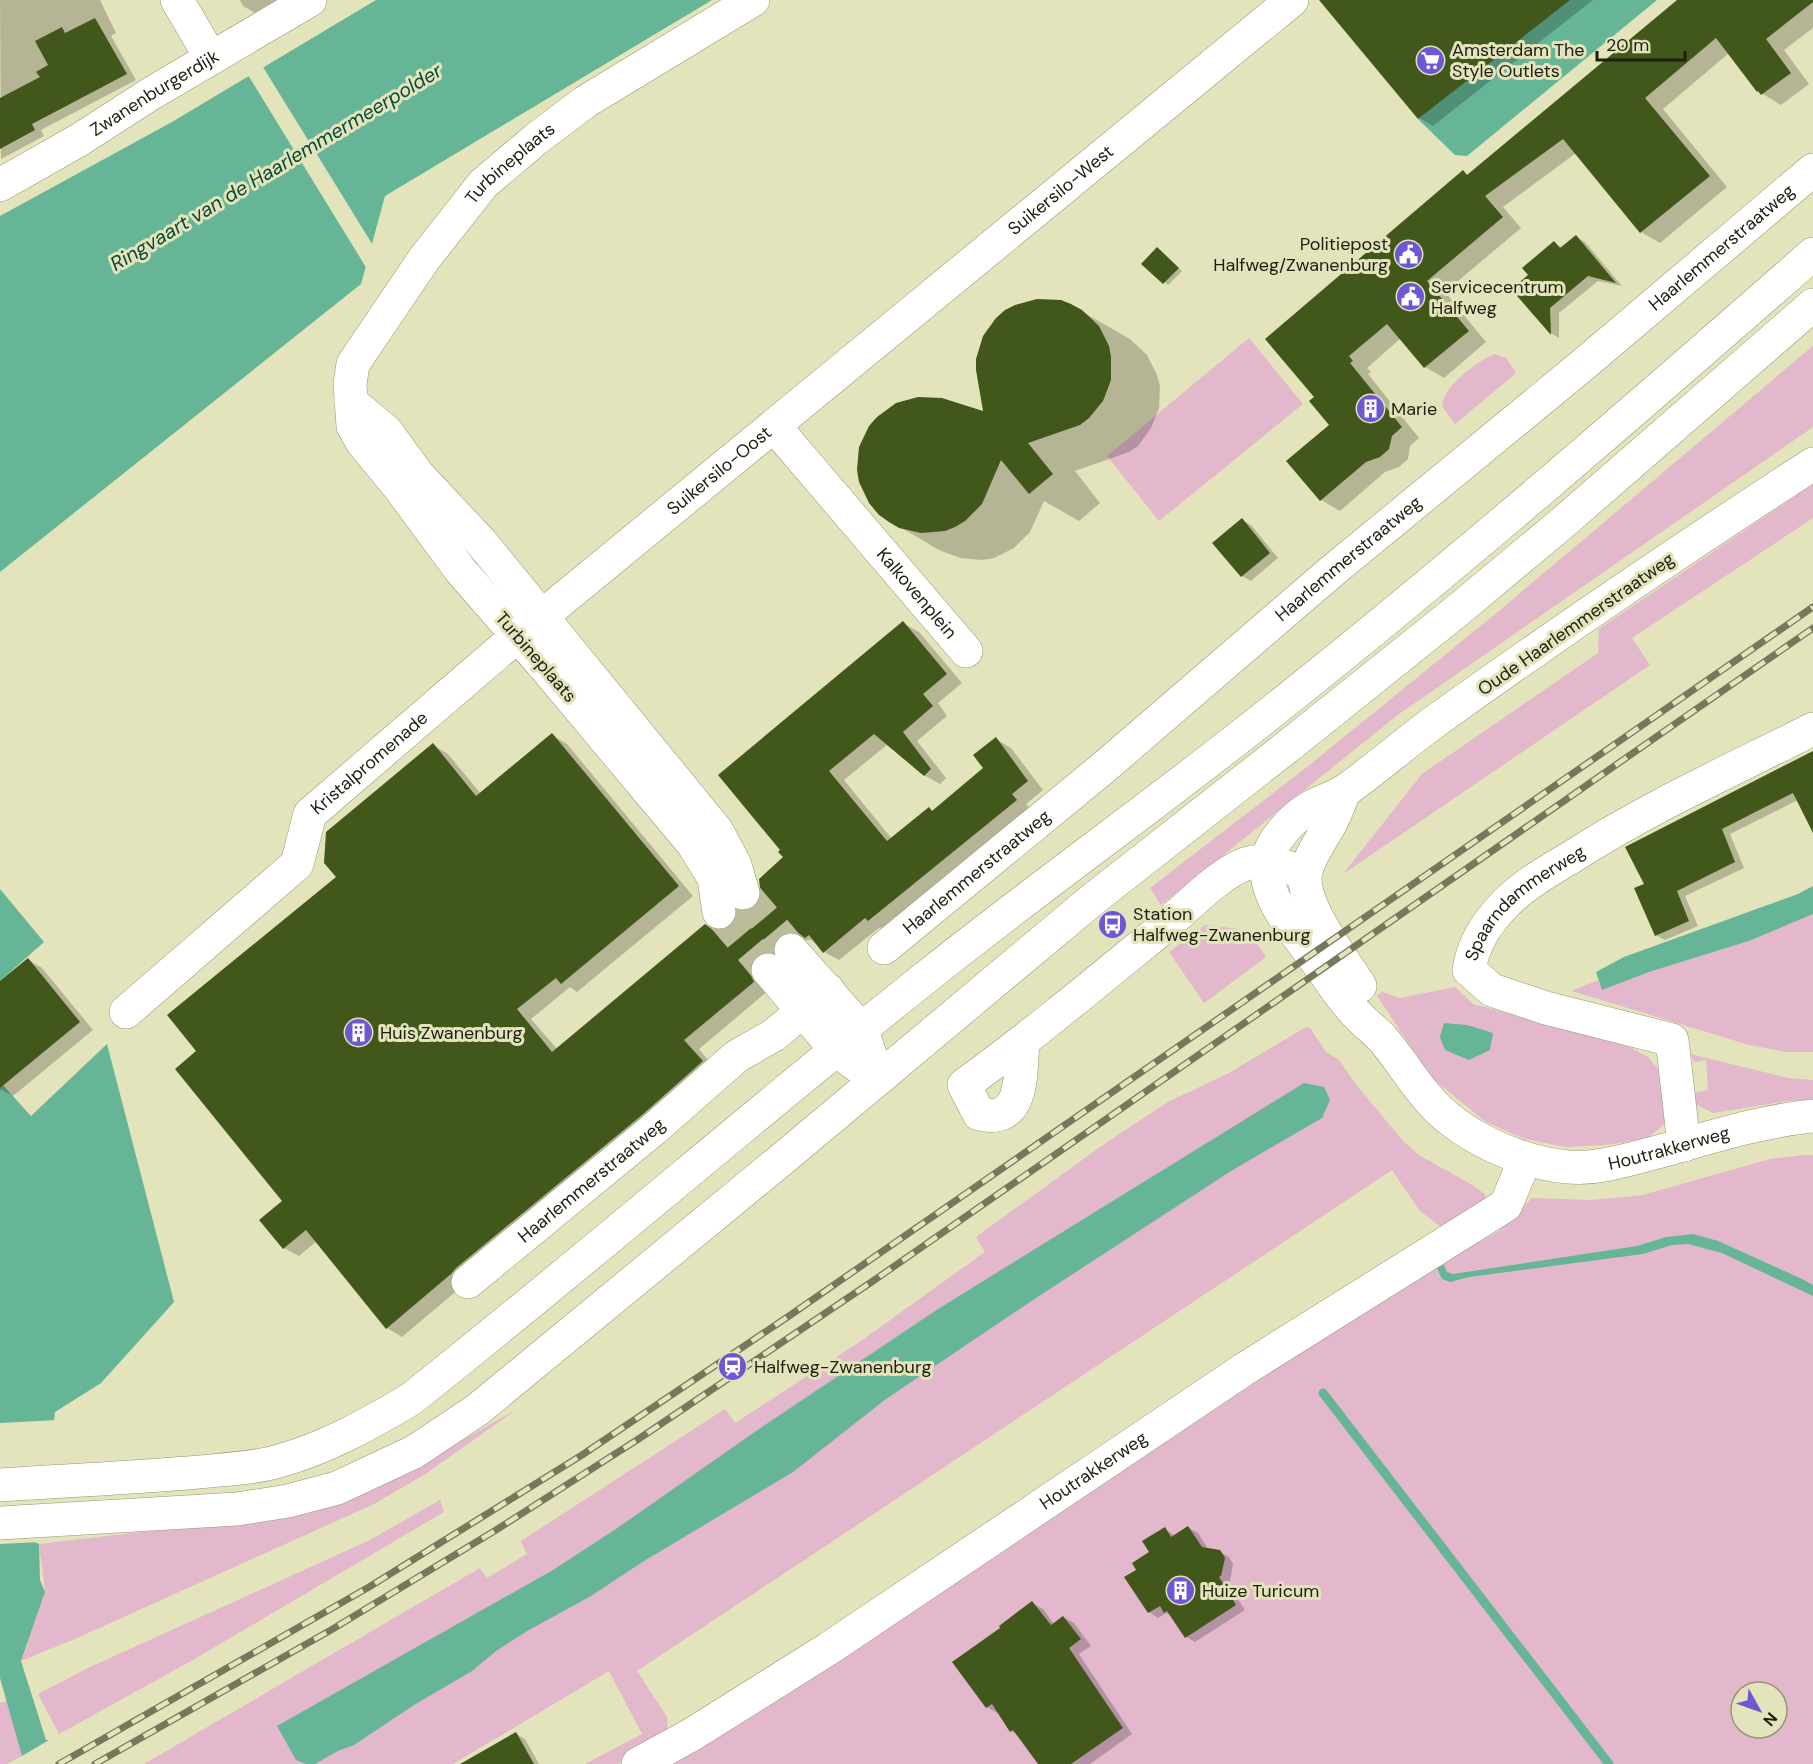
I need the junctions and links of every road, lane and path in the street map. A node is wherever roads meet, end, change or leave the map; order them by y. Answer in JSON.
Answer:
{"nodes":[{"id":1,"x":177,"y":0,"type":"edge"},
{"id":2,"x":310,"y":0,"type":"edge"},
{"id":3,"x":753,"y":0,"type":"edge"},
{"id":4,"x":1292,"y":0,"type":"edge"},
{"id":5,"x":211,"y":58,"type":"junction"},
{"id":6,"x":1813,"y":170,"type":"edge"},
{"id":7,"x":0,"y":185,"type":"edge"},
{"id":8,"x":1813,"y":254,"type":"edge"},
{"id":9,"x":1813,"y":305,"type":"edge"},
{"id":10,"x":896,"y":326,"type":"joint"},
{"id":11,"x":774,"y":426,"type":"junction"},
{"id":12,"x":1813,"y":464,"type":"edge"},
{"id":13,"x":520,"y":634,"type":"junction"},
{"id":14,"x":966,"y":651,"type":"dead end"},
{"id":15,"x":1813,"y":729,"type":"edge"},
{"id":16,"x":1344,"y":792,"type":"junction"},
{"id":17,"x":1305,"y":873,"type":"junction"},
{"id":18,"x":1267,"y":874,"type":"junction"},
{"id":19,"x":731,"y":903,"type":"tunnel mouth"},
{"id":20,"x":884,"y":948,"type":"dead end"},
{"id":21,"x":828,"y":990,"type":"junction"},
{"id":22,"x":802,"y":1010,"type":"junction"},
{"id":23,"x":126,"y":1012,"type":"dead end"},
{"id":24,"x":862,"y":1030,"type":"junction"},
{"id":25,"x":1383,"y":1040,"type":"junction"},
{"id":26,"x":1023,"y":1042,"type":"junction"},
{"id":27,"x":837,"y":1051,"type":"junction"},
{"id":28,"x":878,"y":1079,"type":"junction"},
{"id":29,"x":1813,"y":1116,"type":"edge"},
{"id":30,"x":1684,"y":1145,"type":"junction"},
{"id":31,"x":1526,"y":1159,"type":"junction"},
{"id":32,"x":468,"y":1282,"type":"dead end"},
{"id":33,"x":14,"y":1484,"type":"edge"},
{"id":34,"x":15,"y":1522,"type":"edge"},
{"id":35,"x":638,"y":1764,"type":"edge"}],
"edges":[{"from":1,"to":5,"type":"main road"},
{"from":2,"to":5,"type":"main road","name":"Zwanenburgerdijk"},
{"from":3,"to":13,"type":"main road","name":"Turbineplaats"},
{"from":4,"to":10,"type":"main road","name":"Suikersilo-West"},
{"from":5,"to":7,"type":"main road","name":"Zwanenburgerdijk"},
{"from":6,"to":20,"type":"main road","name":"Haarlemmerstraatweg"},
{"from":8,"to":24,"type":"main road"},
{"from":9,"to":28,"type":"main road"},
{"from":10,"to":11,"type":"main road","name":"Suikersilo-Oost"},
{"from":11,"to":13,"type":"main road","name":"Suikersilo-Oost"},
{"from":11,"to":14,"type":"main road","name":"Kalkovenplein"},
{"from":12,"to":16,"type":"main road","name":"Oude Haarlemmerstraatweg"},
{"from":13,"to":19,"type":"main road","name":"Turbineplaats"},
{"from":13,"to":23,"type":"main road","name":"Kristalpromenade"},
{"from":15,"to":30,"type":"main road","name":"Spaarndammerweg"},
{"from":16,"to":17,"type":"main road","name":"Oude Haarlemmerstraatweg"},
{"from":16,"to":18,"type":"main road","name":"Oude Haarlemmerstraatweg"},
{"from":17,"to":18,"type":"main road"},
{"from":17,"to":25,"type":"main road","name":"Houtrakkerweg"},
{"from":18,"to":25,"type":"main road","name":"Houtrakkerweg"},
{"from":18,"to":26,"type":"main road"},
{"from":21,"to":22,"type":"main road","name":"Haarlemmerstraatweg"},
{"from":21,"to":22,"type":"main road"},
{"from":21,"to":24,"type":"main road"},
{"from":22,"to":27,"type":"main road"},
{"from":22,"to":32,"type":"main road","name":"Haarlemmerstraatweg"},
{"from":24,"to":27,"type":"main road"},
{"from":24,"to":28,"type":"main road"},
{"from":25,"to":31,"type":"main road","name":"Houtrakkerweg"},
{"from":26,"to":26,"type":"main road"},
{"from":27,"to":28,"type":"main road"},
{"from":27,"to":33,"type":"main road"},
{"from":28,"to":34,"type":"main road"},
{"from":29,"to":30,"type":"main road","name":"Houtrakkerweg"},
{"from":30,"to":31,"type":"main road","name":"Houtrakkerweg"},
{"from":31,"to":35,"type":"main road","name":"Houtrakkerweg"}]}
